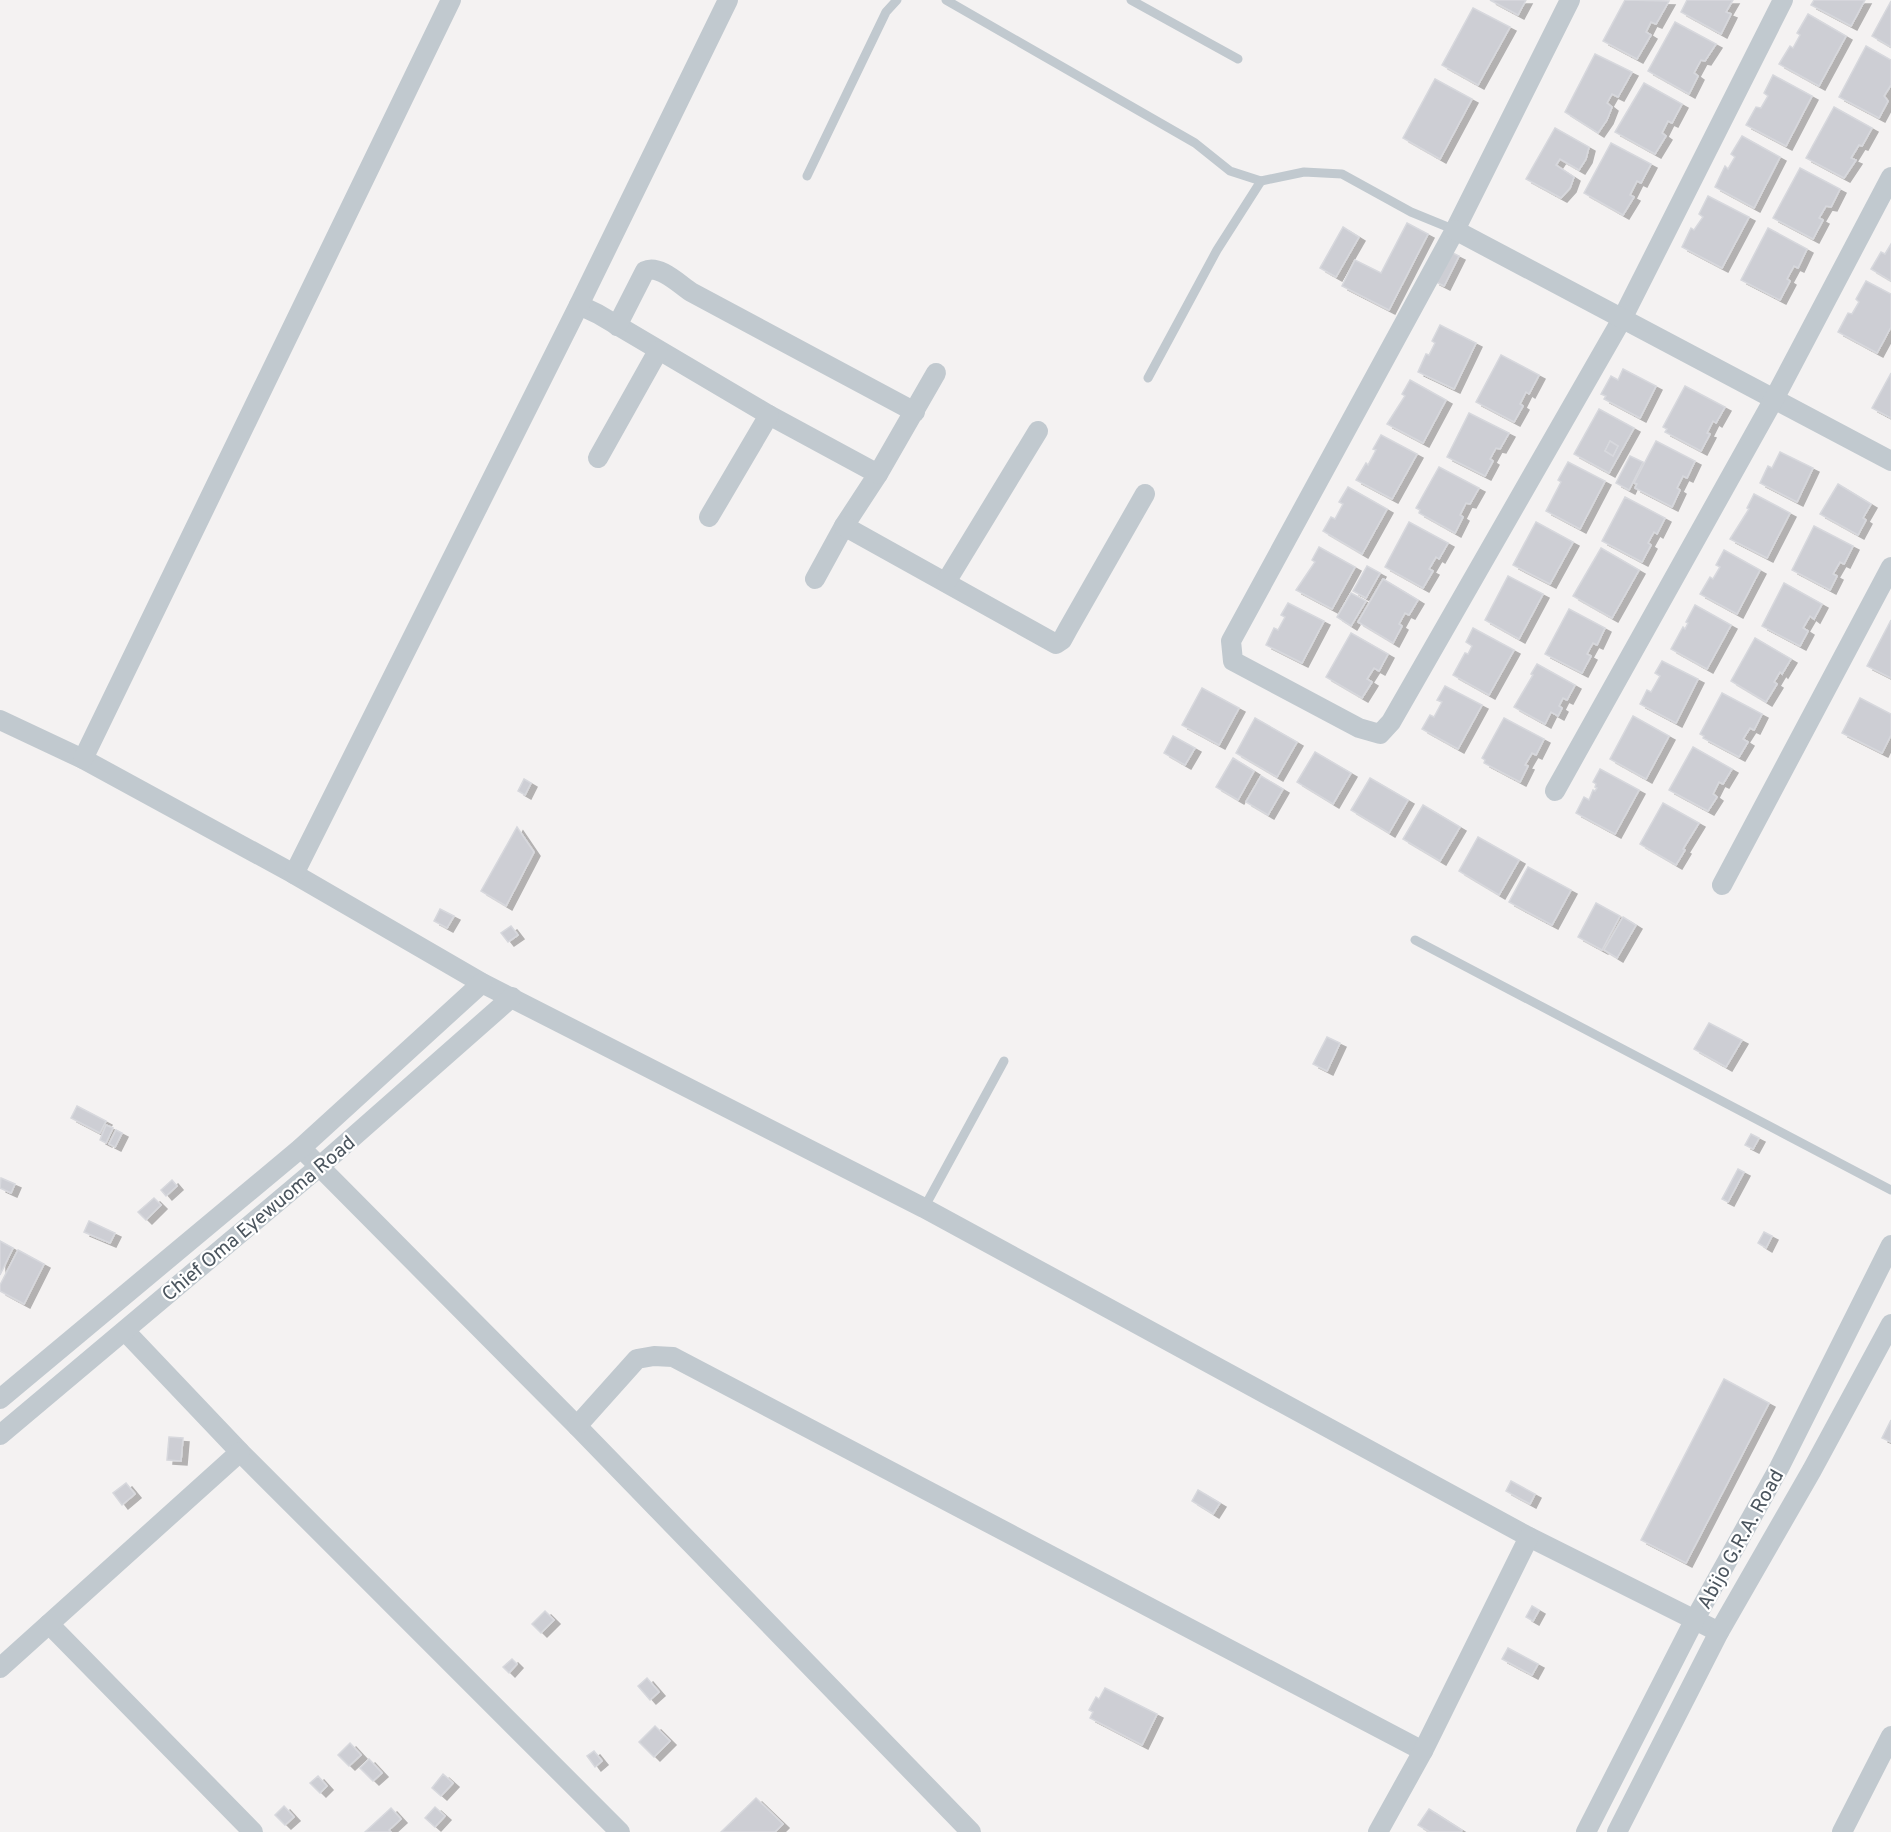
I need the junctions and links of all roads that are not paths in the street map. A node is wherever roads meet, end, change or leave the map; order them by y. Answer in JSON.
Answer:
{"nodes":[{"id":1,"x":451,"y":0,"type":"edge"},
{"id":2,"x":728,"y":0,"type":"edge"},
{"id":3,"x":897,"y":0,"type":"edge"},
{"id":4,"x":946,"y":0,"type":"edge"},
{"id":5,"x":1131,"y":0,"type":"edge"},
{"id":6,"x":1570,"y":0,"type":"edge"},
{"id":7,"x":1784,"y":0,"type":"edge"},
{"id":8,"x":1238,"y":59,"type":"dead end"},
{"id":9,"x":807,"y":176,"type":"dead end"},
{"id":10,"x":1891,"y":177,"type":"edge"},
{"id":11,"x":1261,"y":181,"type":"junction"},
{"id":12,"x":1455,"y":230,"type":"junction"},
{"id":13,"x":579,"y":305,"type":"junction"},
{"id":14,"x":1622,"y":319,"type":"junction"},
{"id":15,"x":617,"y":326,"type":"junction"},
{"id":16,"x":658,"y":351,"type":"junction"},
{"id":17,"x":936,"y":373,"type":"dead end"},
{"id":18,"x":1148,"y":378,"type":"dead end"},
{"id":19,"x":1774,"y":399,"type":"junction"},
{"id":20,"x":915,"y":412,"type":"junction"},
{"id":21,"x":769,"y":415,"type":"junction"},
{"id":22,"x":1038,"y":431,"type":"dead end"},
{"id":23,"x":598,"y":458,"type":"dead end"},
{"id":24,"x":1891,"y":461,"type":"edge"},
{"id":25,"x":878,"y":474,"type":"junction"},
{"id":26,"x":1144,"y":494,"type":"dead end"},
{"id":27,"x":709,"y":517,"type":"dead end"},
{"id":28,"x":844,"y":526,"type":"junction"},
{"id":29,"x":1891,"y":567,"type":"edge"},
{"id":30,"x":816,"y":579,"type":"dead end"},
{"id":31,"x":945,"y":582,"type":"junction"},
{"id":32,"x":0,"y":720,"type":"edge"},
{"id":33,"x":83,"y":759,"type":"junction"},
{"id":34,"x":1555,"y":791,"type":"dead end"},
{"id":35,"x":294,"y":874,"type":"junction"},
{"id":36,"x":1722,"y":885,"type":"dead end"},
{"id":37,"x":1415,"y":940,"type":"dead end"},
{"id":38,"x":482,"y":983,"type":"junction"},
{"id":39,"x":512,"y":997,"type":"junction"},
{"id":40,"x":1004,"y":1061,"type":"dead end"},
{"id":41,"x":301,"y":1148,"type":"junction"},
{"id":42,"x":319,"y":1167,"type":"junction"},
{"id":43,"x":1891,"y":1190,"type":"edge"},
{"id":44,"x":924,"y":1208,"type":"junction"},
{"id":45,"x":1891,"y":1245,"type":"edge"},
{"id":46,"x":1891,"y":1324,"type":"edge"},
{"id":47,"x":125,"y":1331,"type":"junction"},
{"id":48,"x":0,"y":1399,"type":"edge"},
{"id":49,"x":577,"y":1426,"type":"junction"},
{"id":50,"x":0,"y":1434,"type":"edge"},
{"id":51,"x":240,"y":1452,"type":"junction"},
{"id":52,"x":1529,"y":1537,"type":"junction"},
{"id":53,"x":1695,"y":1619,"type":"junction"},
{"id":54,"x":49,"y":1624,"type":"junction"},
{"id":55,"x":1719,"y":1632,"type":"junction"},
{"id":56,"x":0,"y":1668,"type":"edge"},
{"id":57,"x":1891,"y":1736,"type":"edge"},
{"id":58,"x":1423,"y":1751,"type":"junction"},
{"id":59,"x":253,"y":1832,"type":"edge"},
{"id":60,"x":620,"y":1832,"type":"edge"},
{"id":61,"x":971,"y":1832,"type":"edge"},
{"id":62,"x":1378,"y":1832,"type":"edge"},
{"id":63,"x":1586,"y":1832,"type":"edge"},
{"id":64,"x":1617,"y":1832,"type":"edge"},
{"id":65,"x":1842,"y":1832,"type":"edge"}],
"edges":[{"from":1,"to":33,"type":"street"},
{"from":2,"to":13,"type":"street"},
{"from":3,"to":9,"type":"lane"},
{"from":4,"to":11,"type":"lane"},
{"from":5,"to":8,"type":"lane"},
{"from":6,"to":12,"type":"street"},
{"from":7,"to":14,"type":"street"},
{"from":10,"to":19,"type":"street"},
{"from":11,"to":12,"type":"lane"},
{"from":11,"to":18,"type":"lane"},
{"from":12,"to":14,"type":"street"},
{"from":12,"to":14,"type":"street"},
{"from":13,"to":15,"type":"street"},
{"from":13,"to":35,"type":"street"},
{"from":14,"to":19,"type":"street"},
{"from":15,"to":16,"type":"street"},
{"from":15,"to":20,"type":"street"},
{"from":16,"to":21,"type":"street"},
{"from":16,"to":23,"type":"street"},
{"from":17,"to":20,"type":"street"},
{"from":19,"to":24,"type":"street"},
{"from":19,"to":34,"type":"street"},
{"from":20,"to":25,"type":"street"},
{"from":21,"to":25,"type":"street"},
{"from":21,"to":27,"type":"street"},
{"from":22,"to":31,"type":"street"},
{"from":25,"to":28,"type":"street"},
{"from":26,"to":31,"type":"street"},
{"from":28,"to":30,"type":"street"},
{"from":28,"to":31,"type":"street"},
{"from":29,"to":36,"type":"street"},
{"from":32,"to":33,"type":"street"},
{"from":33,"to":35,"type":"street"},
{"from":35,"to":38,"type":"street"},
{"from":37,"to":43,"type":"lane"},
{"from":38,"to":39,"type":"street"},
{"from":38,"to":41,"type":"street","name":"Chief Oma Eyewuoma Road"},
{"from":39,"to":42,"type":"street","name":"Chief Oma Eyewuoma Road"},
{"from":39,"to":44,"type":"street"},
{"from":40,"to":44,"type":"lane"},
{"from":41,"to":42,"type":"street"},
{"from":41,"to":48,"type":"street","name":"Chief Oma Eyewuoma Road"},
{"from":42,"to":47,"type":"street","name":"Chief Oma Eyewuoma Road"},
{"from":42,"to":49,"type":"street"},
{"from":44,"to":52,"type":"street"},
{"from":45,"to":53,"type":"street","name":"Abijo G.R.A. Road"},
{"from":46,"to":55,"type":"street","name":"Abijo G.R.A. Road"},
{"from":47,"to":50,"type":"street","name":"Chief Oma Eyewuoma Road"},
{"from":47,"to":51,"type":"street"},
{"from":49,"to":58,"type":"street"},
{"from":49,"to":61,"type":"street"},
{"from":51,"to":54,"type":"street"},
{"from":51,"to":60,"type":"street"},
{"from":52,"to":53,"type":"street"},
{"from":52,"to":58,"type":"street"},
{"from":53,"to":55,"type":"street"},
{"from":53,"to":63,"type":"street","name":"Abijo G.R.A. Road"},
{"from":54,"to":56,"type":"street"},
{"from":54,"to":59,"type":"street"},
{"from":55,"to":64,"type":"street","name":"Abijo G.R.A. Road"},
{"from":57,"to":65,"type":"street"},
{"from":58,"to":62,"type":"street"}]}
